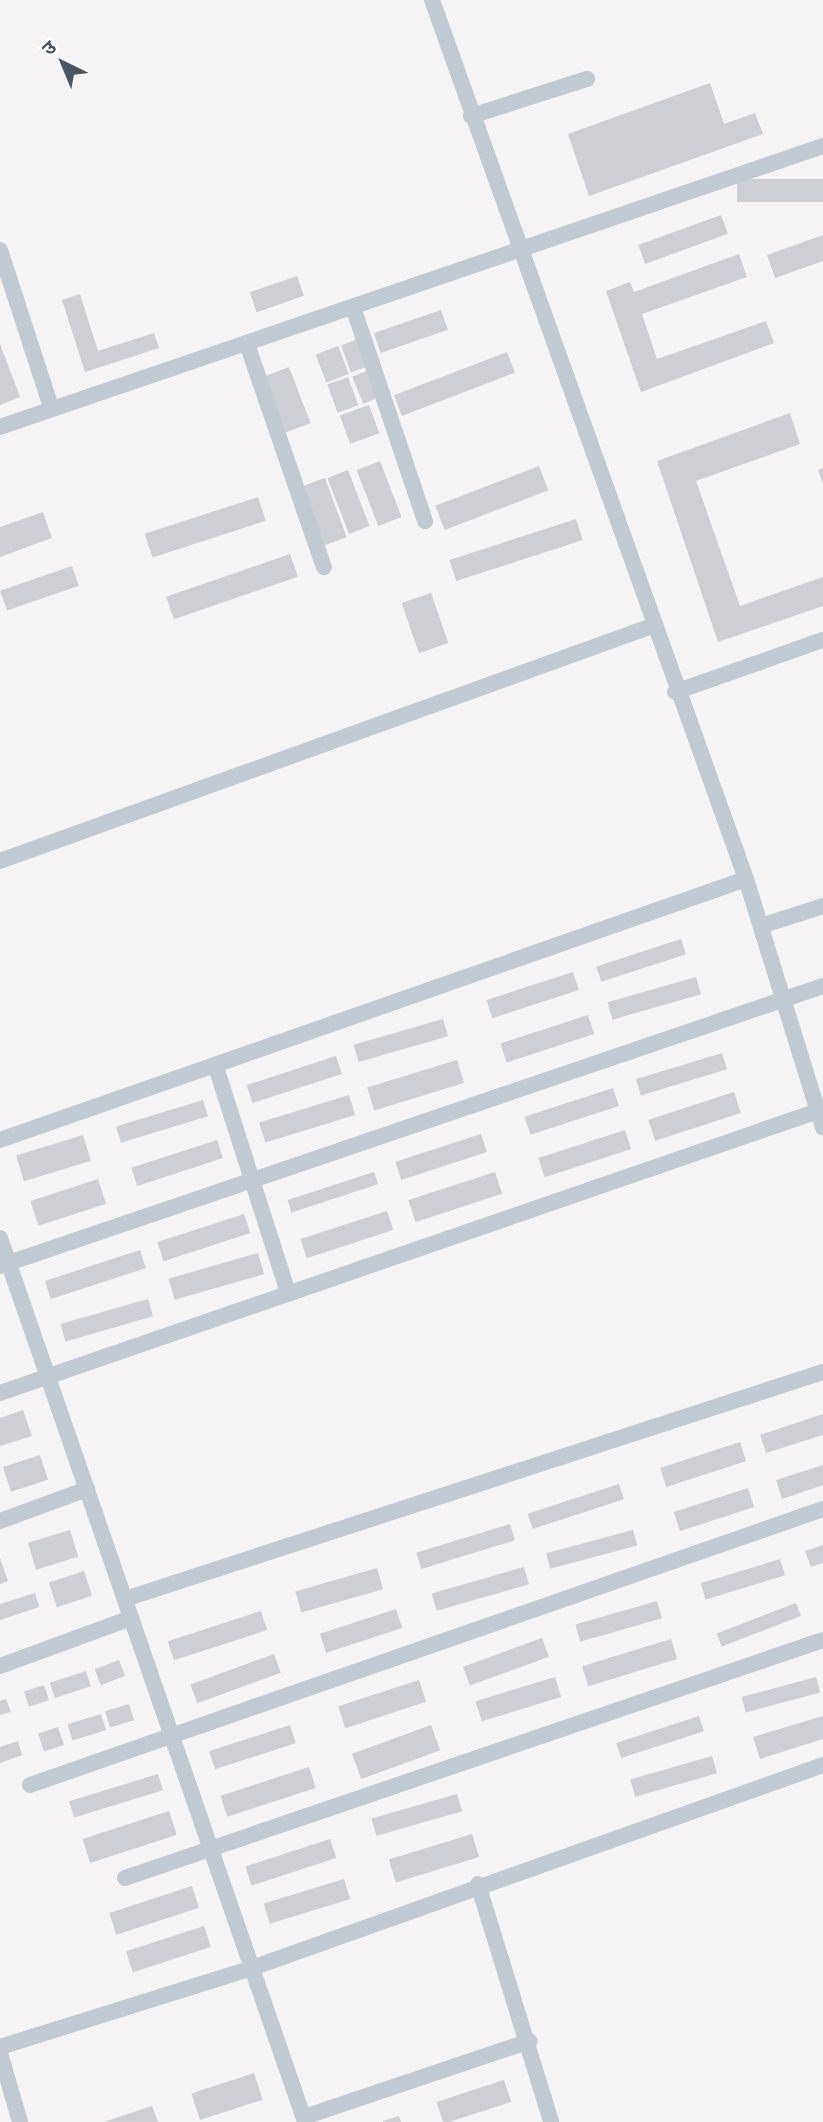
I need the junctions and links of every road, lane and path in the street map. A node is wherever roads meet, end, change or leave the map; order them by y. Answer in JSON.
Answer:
{"nodes":[{"id":1,"x":432,"y":0,"type":"edge"},
{"id":2,"x":587,"y":79,"type":"dead end"},
{"id":3,"x":471,"y":116,"type":"junction"},
{"id":4,"x":823,"y":145,"type":"edge"},
{"id":5,"x":517,"y":248,"type":"junction"},
{"id":6,"x":0,"y":250,"type":"edge"},
{"id":7,"x":353,"y":307,"type":"junction"},
{"id":8,"x":247,"y":344,"type":"junction"},
{"id":9,"x":51,"y":407,"type":"junction"},
{"id":10,"x":0,"y":427,"type":"edge"},
{"id":11,"x":425,"y":521,"type":"dead end"},
{"id":12,"x":324,"y":567,"type":"dead end"},
{"id":13,"x":652,"y":626,"type":"junction"},
{"id":14,"x":823,"y":640,"type":"edge"},
{"id":15,"x":675,"y":692,"type":"junction"},
{"id":16,"x":0,"y":861,"type":"edge"},
{"id":17,"x":746,"y":879,"type":"junction"},
{"id":18,"x":823,"y":906,"type":"edge"},
{"id":19,"x":761,"y":926,"type":"junction"},
{"id":20,"x":823,"y":986,"type":"edge"},
{"id":21,"x":780,"y":999,"type":"junction"},
{"id":22,"x":216,"y":1067,"type":"junction"},
{"id":23,"x":820,"y":1119,"type":"edge"},
{"id":24,"x":0,"y":1140,"type":"edge"},
{"id":25,"x":252,"y":1180,"type":"junction"},
{"id":26,"x":0,"y":1237,"type":"edge"},
{"id":27,"x":4,"y":1265,"type":"edge"},
{"id":28,"x":288,"y":1293,"type":"junction"},
{"id":29,"x":823,"y":1372,"type":"edge"},
{"id":30,"x":48,"y":1377,"type":"junction"},
{"id":31,"x":0,"y":1393,"type":"edge"},
{"id":32,"x":87,"y":1489,"type":"junction"},
{"id":33,"x":823,"y":1509,"type":"edge"},
{"id":34,"x":0,"y":1521,"type":"edge"},
{"id":35,"x":125,"y":1599,"type":"junction"},
{"id":36,"x":131,"y":1618,"type":"junction"},
{"id":37,"x":823,"y":1640,"type":"edge"},
{"id":38,"x":0,"y":1666,"type":"edge"},
{"id":39,"x":172,"y":1735,"type":"junction"},
{"id":40,"x":823,"y":1765,"type":"edge"},
{"id":41,"x":30,"y":1785,"type":"dead end"},
{"id":42,"x":211,"y":1849,"type":"junction"},
{"id":43,"x":125,"y":1878,"type":"dead end"},
{"id":44,"x":478,"y":1884,"type":"junction"},
{"id":45,"x":252,"y":1968,"type":"junction"},
{"id":46,"x":530,"y":2041,"type":"junction"},
{"id":47,"x":0,"y":2050,"type":"edge"},
{"id":48,"x":6,"y":2102,"type":"edge"},
{"id":49,"x":304,"y":2120,"type":"edge"},
{"id":50,"x":20,"y":2122,"type":"edge"},
{"id":51,"x":551,"y":2122,"type":"edge"}],
"edges":[{"from":1,"to":3,"type":"street"},
{"from":2,"to":3,"type":"street"},
{"from":3,"to":5,"type":"street"},
{"from":4,"to":5,"type":"street"},
{"from":5,"to":7,"type":"street"},
{"from":5,"to":13,"type":"street"},
{"from":6,"to":9,"type":"street"},
{"from":7,"to":8,"type":"street"},
{"from":7,"to":11,"type":"street"},
{"from":8,"to":9,"type":"street"},
{"from":8,"to":12,"type":"street"},
{"from":9,"to":10,"type":"street"},
{"from":13,"to":15,"type":"street"},
{"from":13,"to":16,"type":"street"},
{"from":14,"to":15,"type":"street"},
{"from":15,"to":17,"type":"street"},
{"from":17,"to":19,"type":"street"},
{"from":17,"to":22,"type":"street"},
{"from":18,"to":19,"type":"street"},
{"from":19,"to":21,"type":"street"},
{"from":20,"to":21,"type":"street"},
{"from":21,"to":23,"type":"street"},
{"from":21,"to":25,"type":"street"},
{"from":22,"to":24,"type":"street"},
{"from":22,"to":25,"type":"street"},
{"from":23,"to":28,"type":"street"},
{"from":25,"to":27,"type":"street"},
{"from":25,"to":28,"type":"street"},
{"from":26,"to":27,"type":"street"},
{"from":27,"to":30,"type":"street"},
{"from":28,"to":30,"type":"street"},
{"from":29,"to":35,"type":"street"},
{"from":30,"to":31,"type":"street"},
{"from":30,"to":32,"type":"street"},
{"from":32,"to":34,"type":"street"},
{"from":32,"to":35,"type":"street"},
{"from":33,"to":39,"type":"street"},
{"from":35,"to":36,"type":"street"},
{"from":36,"to":38,"type":"street"},
{"from":36,"to":39,"type":"street"},
{"from":37,"to":42,"type":"street"},
{"from":39,"to":41,"type":"street"},
{"from":39,"to":42,"type":"street"},
{"from":40,"to":44,"type":"street"},
{"from":42,"to":43,"type":"street"},
{"from":42,"to":45,"type":"street"},
{"from":44,"to":45,"type":"street"},
{"from":44,"to":46,"type":"street"},
{"from":45,"to":47,"type":"street"},
{"from":45,"to":49,"type":"street"},
{"from":46,"to":49,"type":"street"},
{"from":46,"to":51,"type":"street"},
{"from":47,"to":48,"type":"street"},
{"from":48,"to":50,"type":"street"}]}
